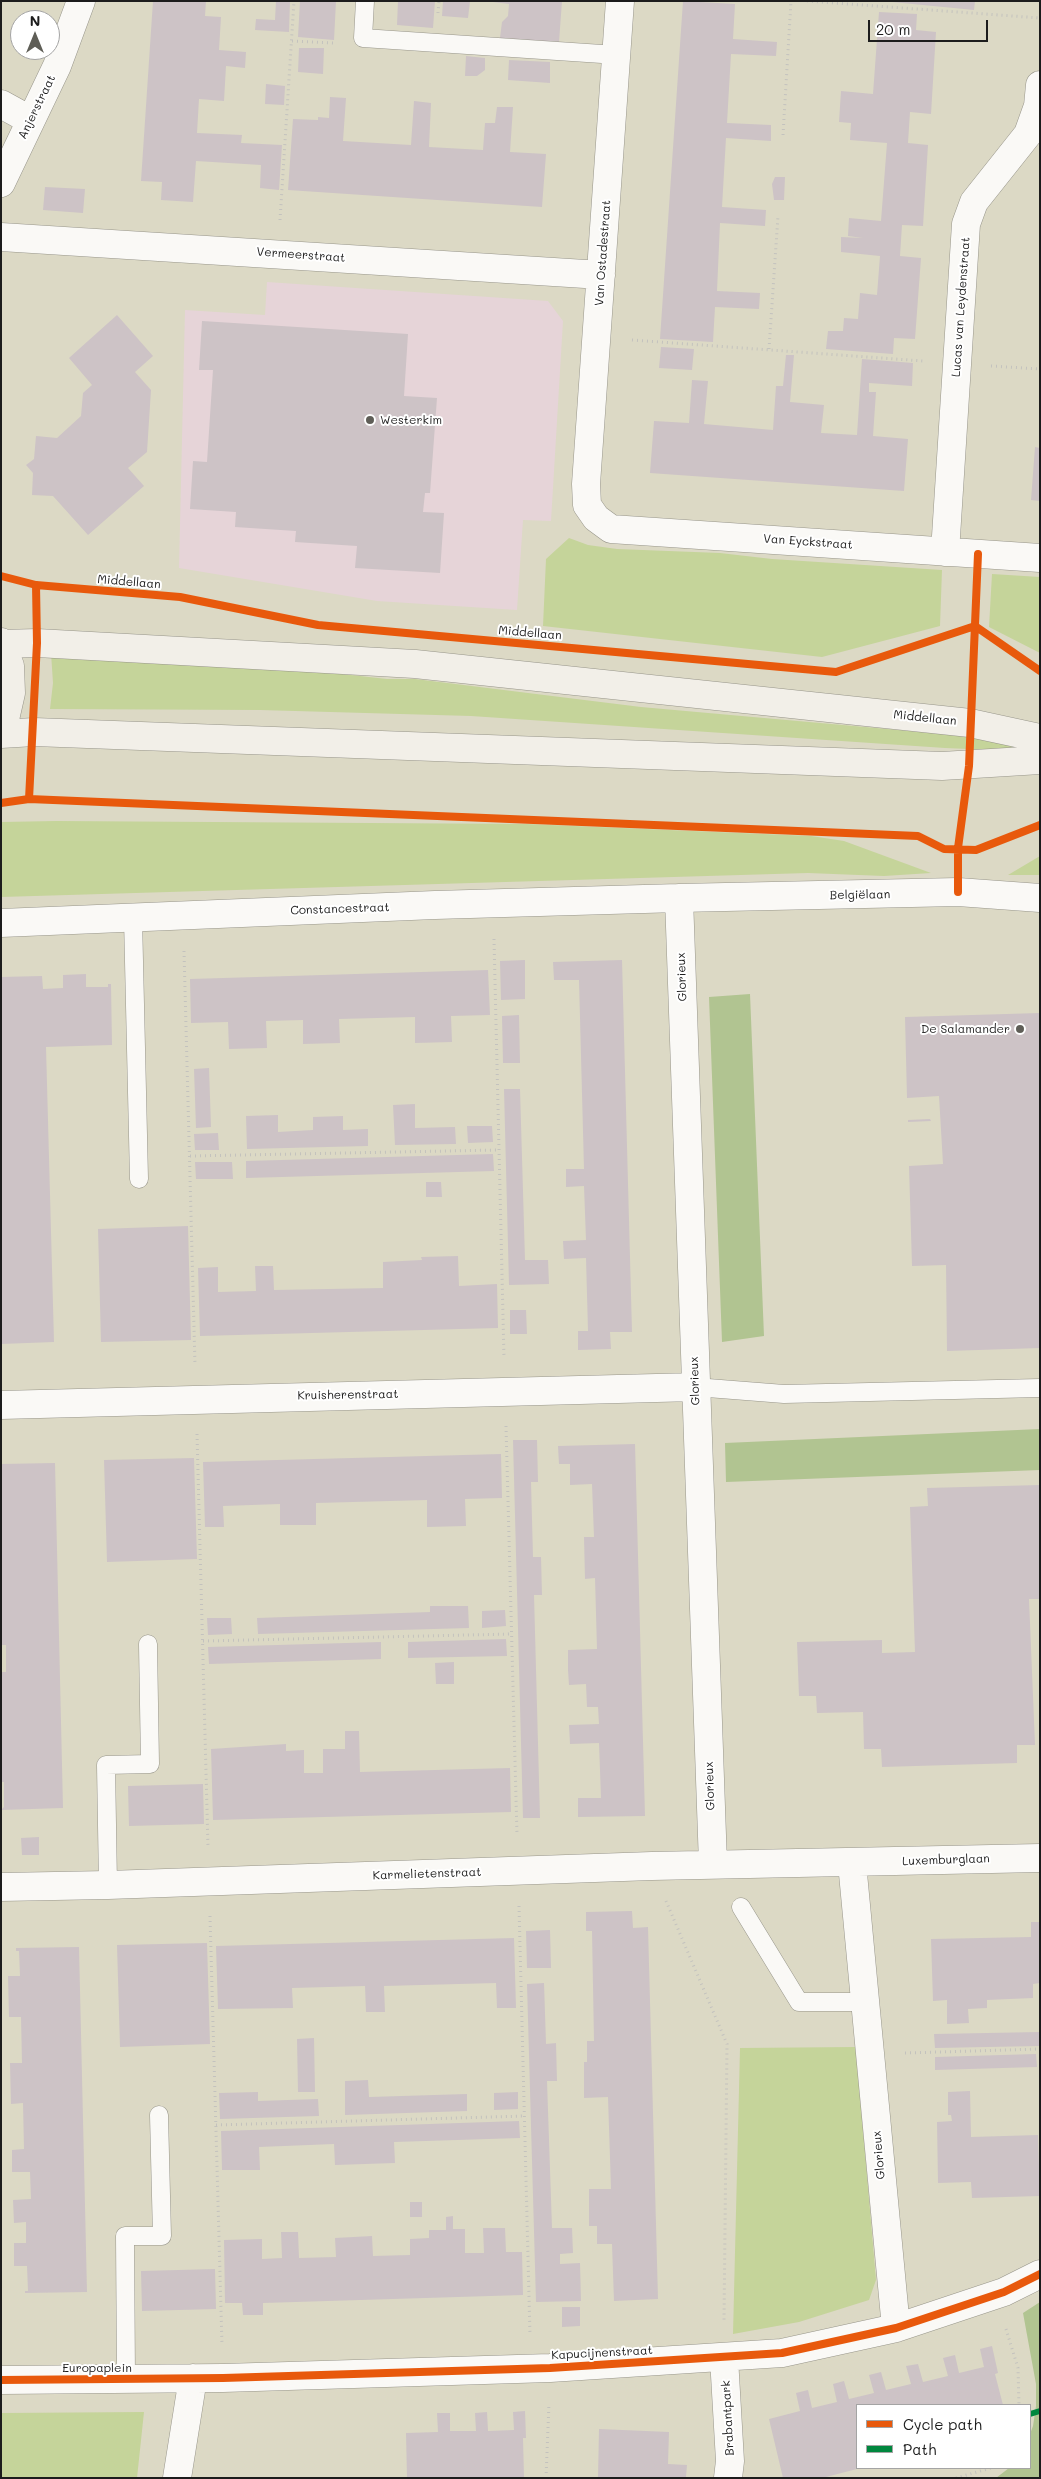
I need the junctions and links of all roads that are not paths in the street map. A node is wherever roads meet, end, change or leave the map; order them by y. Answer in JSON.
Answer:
{"nodes":[{"id":1,"x":81,"y":1,"type":"edge"},
{"id":2,"x":365,"y":1,"type":"edge"},
{"id":3,"x":620,"y":1,"type":"edge"},
{"id":4,"x":616,"y":55,"type":"junction"},
{"id":5,"x":1040,"y":85,"type":"edge"},
{"id":6,"x":1,"y":104,"type":"edge"},
{"id":7,"x":30,"y":120,"type":"junction"},
{"id":8,"x":1,"y":183,"type":"edge"},
{"id":9,"x":1,"y":236,"type":"edge"},
{"id":10,"x":601,"y":274,"type":"junction"},
{"id":11,"x":587,"y":505,"type":"joint"},
{"id":12,"x":945,"y":552,"type":"junction"},
{"id":13,"x":1040,"y":558,"type":"edge"},
{"id":14,"x":2,"y":643,"type":"edge"},
{"id":15,"x":1,"y":726,"type":"edge"},
{"id":16,"x":1,"y":734,"type":"edge"},
{"id":17,"x":1040,"y":738,"type":"edge"},
{"id":18,"x":1040,"y":760,"type":"edge"},
{"id":19,"x":680,"y":898,"type":"junction"},
{"id":20,"x":1040,"y":898,"type":"edge"},
{"id":21,"x":134,"y":918,"type":"junction"},
{"id":22,"x":1,"y":923,"type":"edge"},
{"id":23,"x":139,"y":1179,"type":"dead end"},
{"id":24,"x":695,"y":1387,"type":"junction"},
{"id":25,"x":1040,"y":1388,"type":"edge"},
{"id":26,"x":1,"y":1405,"type":"edge"},
{"id":27,"x":148,"y":1644,"type":"dead end"},
{"id":28,"x":1040,"y":1858,"type":"edge"},
{"id":29,"x":852,"y":1863,"type":"junction"},
{"id":30,"x":713,"y":1864,"type":"junction"},
{"id":31,"x":108,"y":1885,"type":"junction"},
{"id":32,"x":1,"y":1887,"type":"edge"},
{"id":33,"x":741,"y":1907,"type":"dead end"},
{"id":34,"x":865,"y":2002,"type":"junction"},
{"id":35,"x":159,"y":2115,"type":"dead end"},
{"id":36,"x":1040,"y":2274,"type":"edge"},
{"id":37,"x":896,"y":2328,"type":"junction"},
{"id":38,"x":724,"y":2358,"type":"junction"},
{"id":39,"x":193,"y":2378,"type":"junction"},
{"id":40,"x":126,"y":2379,"type":"junction"},
{"id":41,"x":1,"y":2380,"type":"edge"},
{"id":42,"x":177,"y":2478,"type":"edge"},
{"id":43,"x":728,"y":2478,"type":"edge"}],
"edges":[{"from":1,"to":7,"type":"street","name":"Anjerstraat"},
{"from":2,"to":4,"type":"lane"},
{"from":3,"to":4,"type":"street","name":"Van Ostadestraat"},
{"from":4,"to":10,"type":"street","name":"Van Ostadestraat"},
{"from":5,"to":12,"type":"street","name":"Lucas van Leydenstraat"},
{"from":6,"to":7,"type":"street"},
{"from":7,"to":8,"type":"street","name":"Anjerstraat"},
{"from":9,"to":10,"type":"street","name":"Vermeerstraat"},
{"from":10,"to":11,"type":"street","name":"Van Ostadestraat"},
{"from":11,"to":12,"type":"street","name":"Van Eyckstraat"},
{"from":12,"to":13,"type":"street","name":"Van Eyckstraat"},
{"from":14,"to":15,"type":"main road"},
{"from":14,"to":17,"type":"main road","name":"Middellaan"},
{"from":16,"to":18,"type":"main road"},
{"from":19,"to":20,"type":"street","name":"Belgiëlaan"},
{"from":19,"to":21,"type":"street","name":"Constancestraat"},
{"from":19,"to":24,"type":"street","name":"Glorieux"},
{"from":21,"to":22,"type":"street","name":"Constancestraat"},
{"from":21,"to":23,"type":"lane"},
{"from":24,"to":25,"type":"lane"},
{"from":24,"to":26,"type":"street","name":"Kruisherenstraat"},
{"from":24,"to":30,"type":"street","name":"Glorieux"},
{"from":27,"to":31,"type":"lane"},
{"from":28,"to":29,"type":"street","name":"Luxemburglaan"},
{"from":29,"to":30,"type":"street","name":"Karmelietenstraat"},
{"from":29,"to":34,"type":"street","name":"Glorieux"},
{"from":30,"to":31,"type":"street","name":"Karmelietenstraat"},
{"from":31,"to":32,"type":"street","name":"Karmelietenstraat"},
{"from":33,"to":34,"type":"lane"},
{"from":34,"to":37,"type":"street","name":"Glorieux"},
{"from":35,"to":40,"type":"lane"},
{"from":36,"to":37,"type":"street","name":"Kapucijnenstraat"},
{"from":37,"to":38,"type":"street","name":"Kapucijnenstraat"},
{"from":38,"to":39,"type":"street","name":"Kapucijnenstraat"},
{"from":38,"to":43,"type":"street","name":"Brabantpark"},
{"from":39,"to":40,"type":"street","name":"Europaplein"},
{"from":39,"to":42,"type":"street"},
{"from":40,"to":41,"type":"street","name":"Europaplein"}]}
